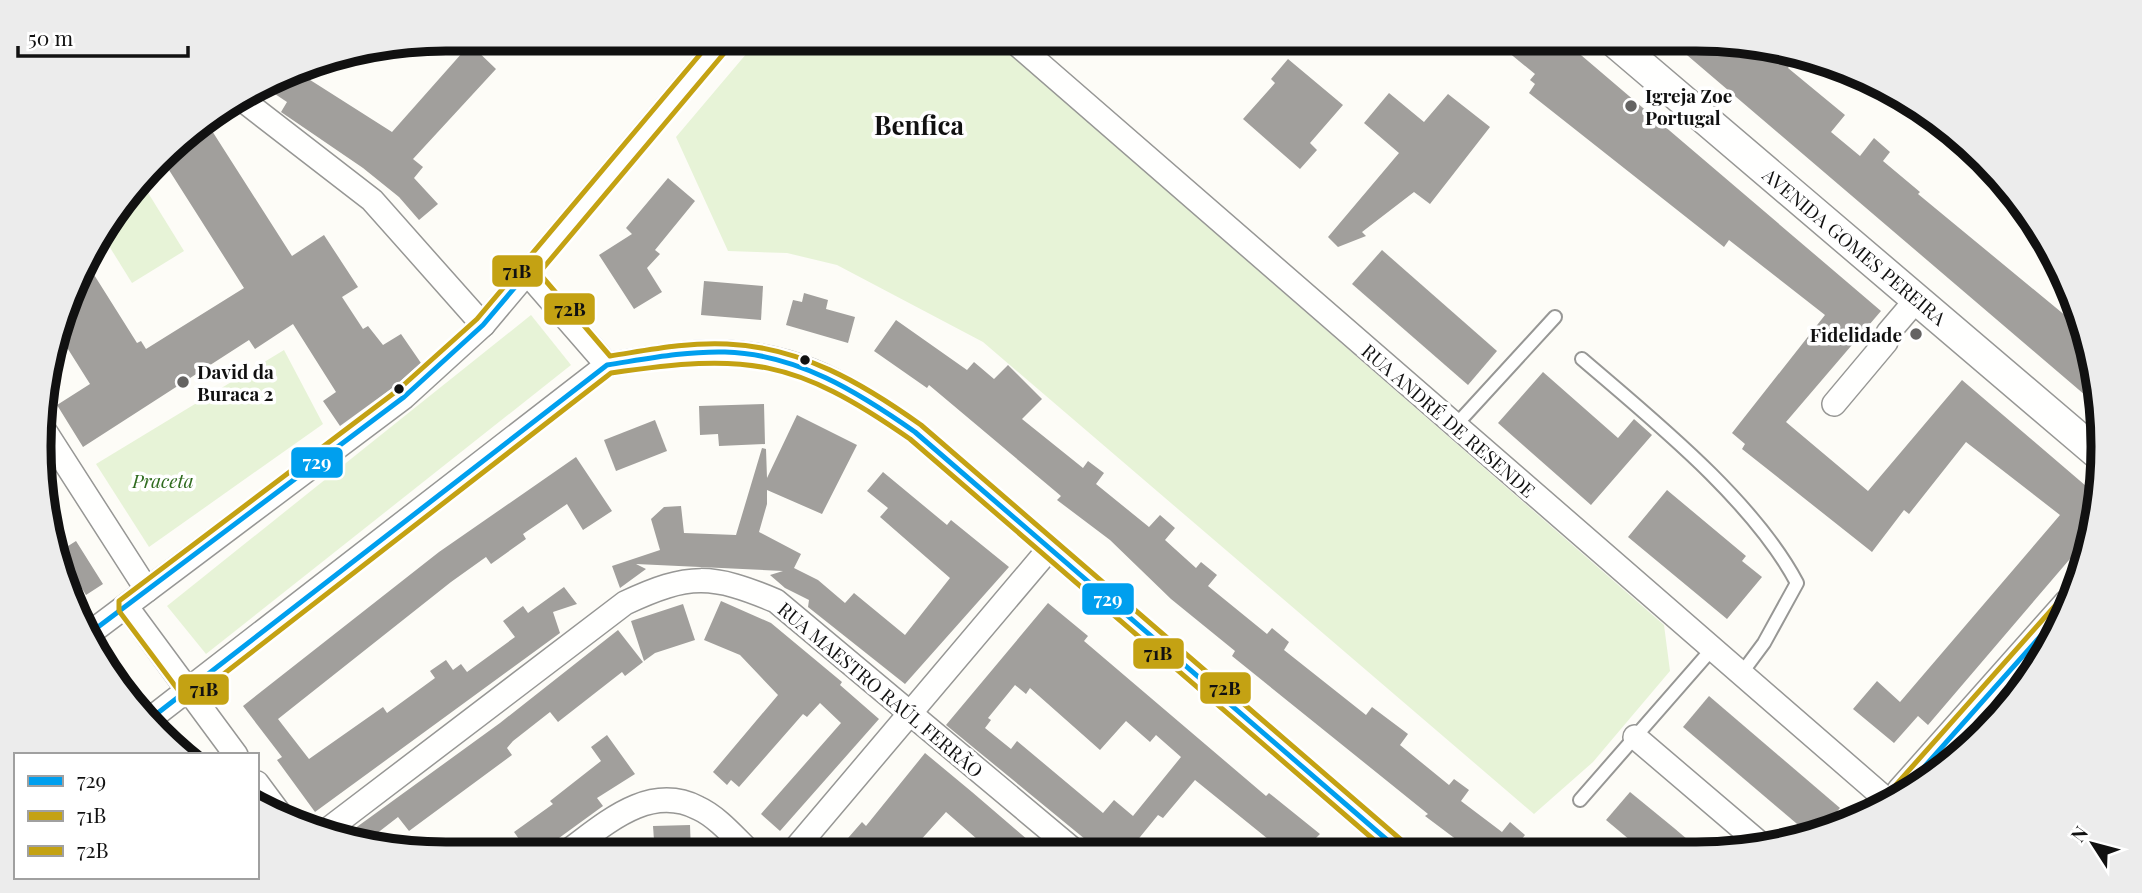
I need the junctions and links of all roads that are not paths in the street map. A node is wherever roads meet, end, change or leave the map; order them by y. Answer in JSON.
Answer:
{"nodes":[{"id":1,"x":713,"y":51,"type":"edge"},
{"id":2,"x":1025,"y":51,"type":"edge"},
{"id":3,"x":1626,"y":51,"type":"edge"},
{"id":4,"x":248,"y":105,"type":"edge"},
{"id":5,"x":527,"y":273,"type":"junction"},
{"id":6,"x":1917,"y":299,"type":"junction"},
{"id":7,"x":1555,"y":317,"type":"dead end"},
{"id":8,"x":483,"y":325,"type":"junction"},
{"id":9,"x":1582,"y":359,"type":"dead end"},
{"id":10,"x":607,"y":365,"type":"junction"},
{"id":11,"x":1834,"y":404,"type":"dead end"},
{"id":12,"x":1455,"y":426,"type":"junction"},
{"id":13,"x":51,"y":441,"type":"edge"},
{"id":14,"x":2091,"y":448,"type":"edge"},
{"id":15,"x":1049,"y":549,"type":"junction"},
{"id":16,"x":147,"y":590,"type":"junction"},
{"id":17,"x":126,"y":606,"type":"junction"},
{"id":18,"x":96,"y":629,"type":"edge"},
{"id":19,"x":2044,"y":632,"type":"edge"},
{"id":20,"x":1712,"y":649,"type":"junction"},
{"id":21,"x":1741,"y":674,"type":"junction"},
{"id":22,"x":189,"y":691,"type":"junction"},
{"id":23,"x":1983,"y":703,"type":"junction"},
{"id":24,"x":911,"y":712,"type":"junction"},
{"id":25,"x":156,"y":715,"type":"edge"},
{"id":26,"x":1635,"y":737,"type":"junction"},
{"id":27,"x":1957,"y":743,"type":"edge"},
{"id":28,"x":235,"y":753,"type":"edge"},
{"id":29,"x":1920,"y":772,"type":"edge"},
{"id":30,"x":259,"y":786,"type":"edge"},
{"id":31,"x":1881,"y":795,"type":"edge"},
{"id":32,"x":270,"y":800,"type":"edge"},
{"id":33,"x":1580,"y":800,"type":"dead end"},
{"id":34,"x":334,"y":826,"type":"edge"},
{"id":35,"x":1753,"y":838,"type":"edge"},
{"id":36,"x":581,"y":842,"type":"edge"},
{"id":37,"x":738,"y":842,"type":"edge"},
{"id":38,"x":800,"y":842,"type":"edge"},
{"id":39,"x":1064,"y":842,"type":"edge"},
{"id":40,"x":1389,"y":842,"type":"edge"}],
"edges":[{"from":1,"to":5,"type":"street"},
{"from":2,"to":12,"type":"street","name":"RUA ANDRÉ DE RESENDE"},
{"from":3,"to":6,"type":"street","name":"AVENIDA GOMES PEREIRA"},
{"from":4,"to":8,"type":"street"},
{"from":5,"to":8,"type":"street"},
{"from":5,"to":10,"type":"street"},
{"from":6,"to":11,"type":"street"},
{"from":6,"to":14,"type":"street","name":"AVENIDA GOMES PEREIRA"},
{"from":7,"to":12,"type":"lane"},
{"from":8,"to":16,"type":"street"},
{"from":9,"to":21,"type":"lane"},
{"from":10,"to":15,"type":"street"},
{"from":10,"to":22,"type":"street"},
{"from":12,"to":20,"type":"street","name":"RUA ANDRÉ DE RESENDE"},
{"from":13,"to":16,"type":"street"},
{"from":15,"to":24,"type":"street"},
{"from":15,"to":40,"type":"street"},
{"from":16,"to":17,"type":"street"},
{"from":17,"to":18,"type":"street"},
{"from":17,"to":22,"type":"street"},
{"from":19,"to":23,"type":"street"},
{"from":20,"to":21,"type":"street","name":"RUA ANDRÉ DE RESENDE"},
{"from":20,"to":26,"type":"lane"},
{"from":21,"to":31,"type":"street","name":"RUA ANDRÉ DE RESENDE"},
{"from":22,"to":25,"type":"street"},
{"from":22,"to":28,"type":"street"},
{"from":23,"to":27,"type":"street"},
{"from":23,"to":29,"type":"street"},
{"from":24,"to":34,"type":"street","name":"RUA MAESTRO RAÚL FERRÃO"},
{"from":24,"to":38,"type":"street"},
{"from":24,"to":39,"type":"street","name":"RUA MAESTRO RAÚL FERRÃO"},
{"from":26,"to":33,"type":"lane"},
{"from":26,"to":35,"type":"street"},
{"from":30,"to":32,"type":"street"},
{"from":36,"to":37,"type":"street"}]}
